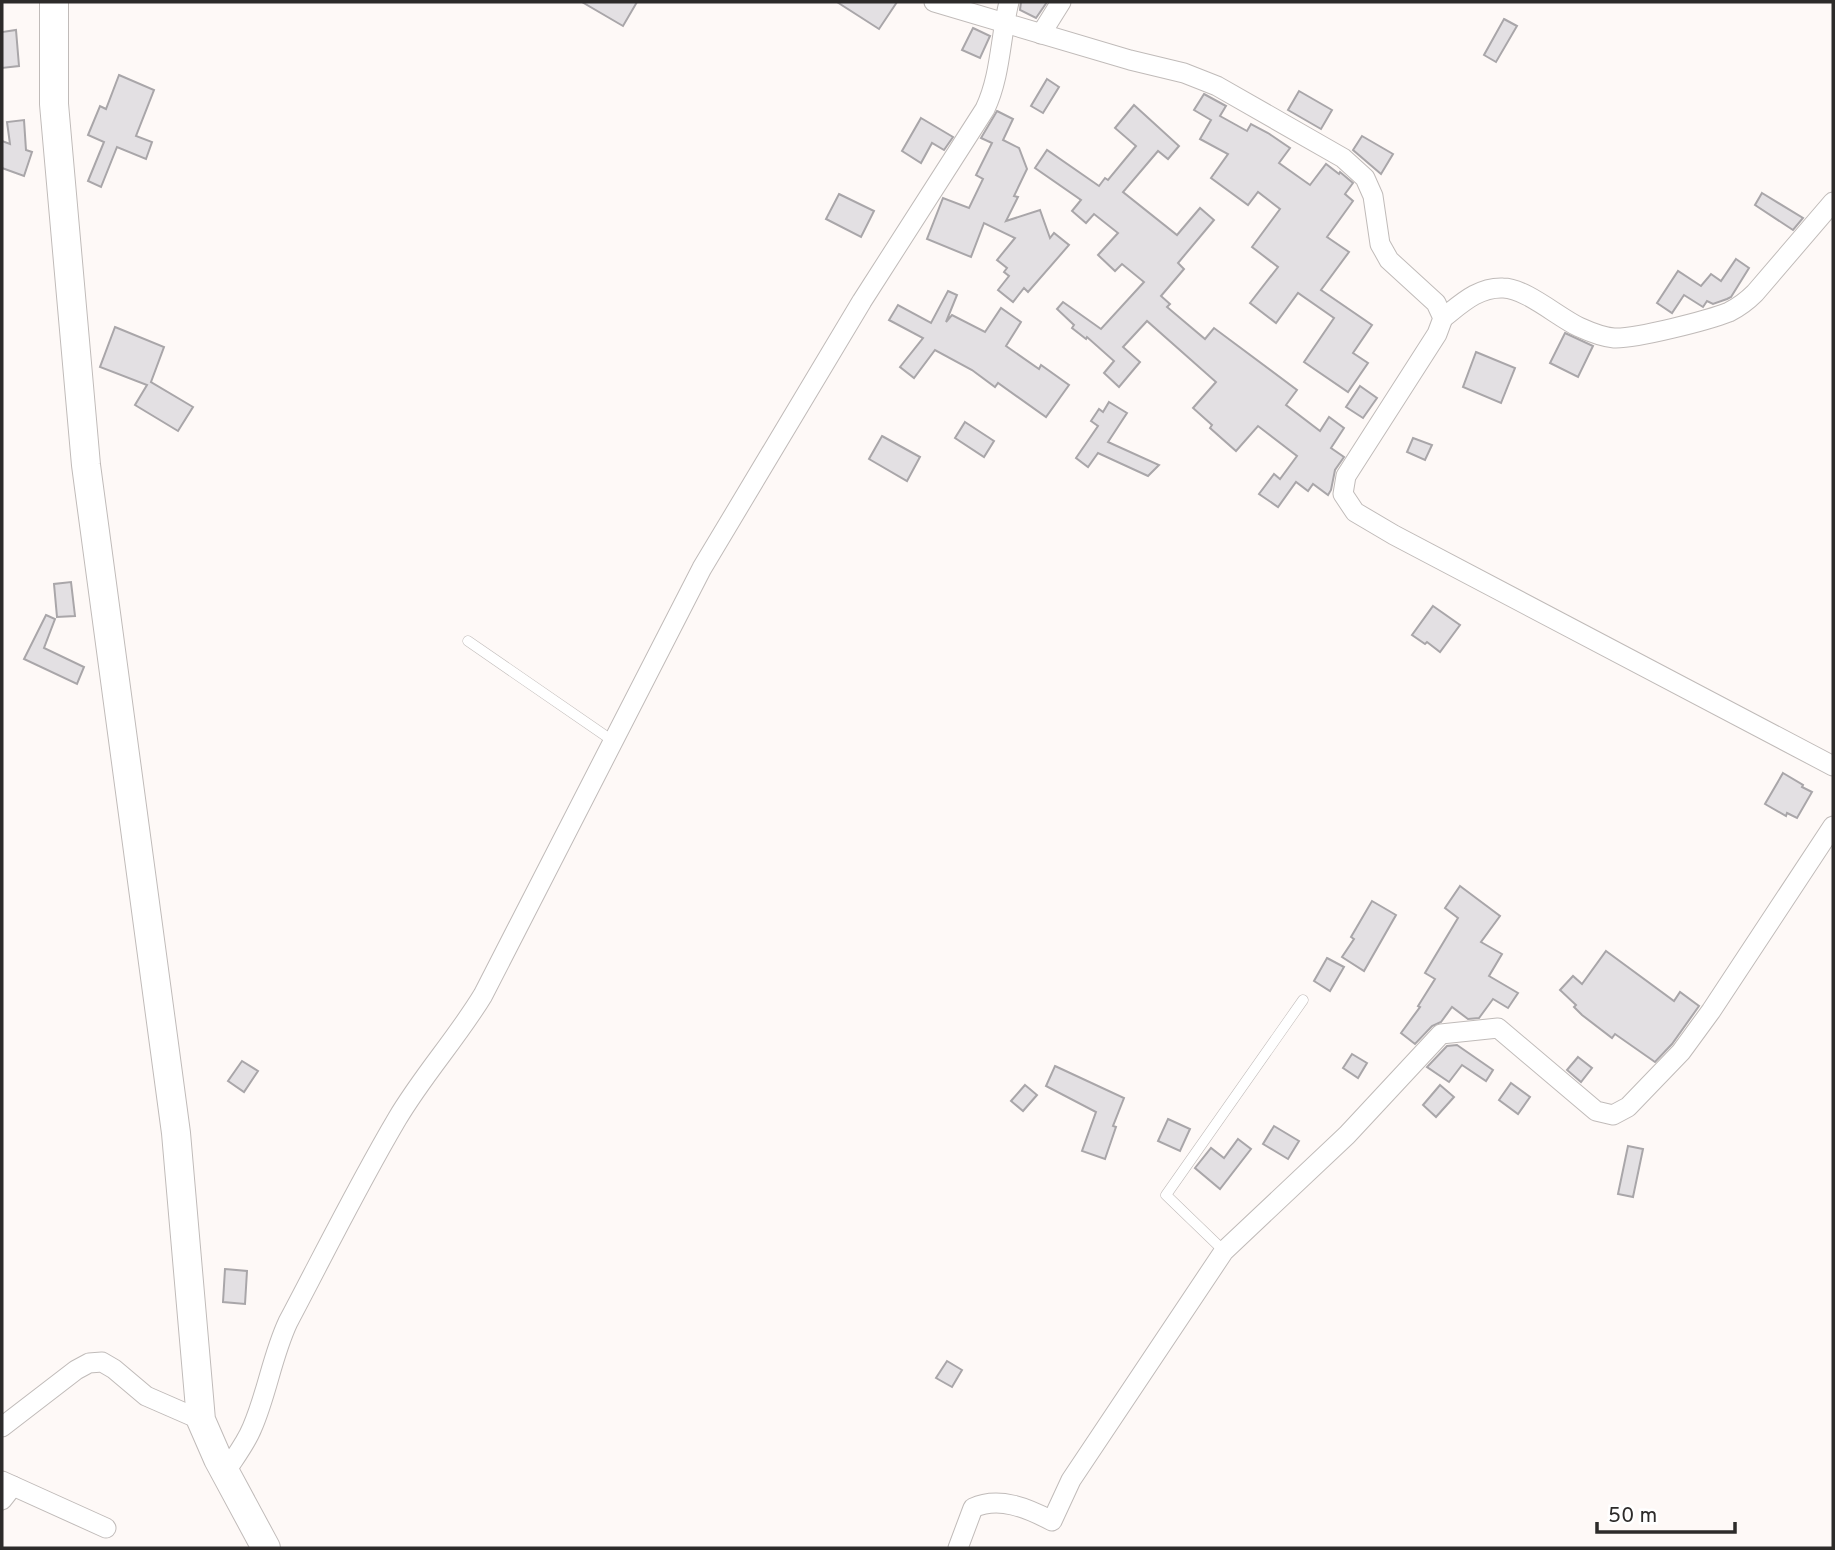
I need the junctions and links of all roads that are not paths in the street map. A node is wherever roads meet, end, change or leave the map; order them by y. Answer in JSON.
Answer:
{"nodes":[{"id":1,"x":54,"y":2,"type":"edge"},
{"id":2,"x":934,"y":2,"type":"edge"},
{"id":3,"x":1009,"y":2,"type":"edge"},
{"id":4,"x":1061,"y":2,"type":"edge"},
{"id":5,"x":1004,"y":22,"type":"junction"},
{"id":6,"x":1041,"y":34,"type":"junction"},
{"id":7,"x":1833,"y":202,"type":"edge"},
{"id":8,"x":1443,"y":318,"type":"junction"},
{"id":9,"x":468,"y":641,"type":"dead end"},
{"id":10,"x":613,"y":741,"type":"junction"},
{"id":11,"x":1833,"y":766,"type":"edge"},
{"id":12,"x":1833,"y":826,"type":"edge"},
{"id":13,"x":1303,"y":1000,"type":"dead end"},
{"id":14,"x":1224,"y":1251,"type":"junction"},
{"id":15,"x":201,"y":1420,"type":"junction"},
{"id":16,"x":5,"y":1422,"type":"edge"},
{"id":17,"x":226,"y":1471,"type":"junction"},
{"id":18,"x":5,"y":1489,"type":"edge"},
{"id":19,"x":106,"y":1528,"type":"dead end"},
{"id":20,"x":266,"y":1548,"type":"edge"},
{"id":21,"x":958,"y":1548,"type":"edge"}],
"edges":[{"from":1,"to":15,"type":"main road"},
{"from":2,"to":5,"type":"street"},
{"from":3,"to":5,"type":"street"},
{"from":4,"to":6,"type":"street"},
{"from":5,"to":6,"type":"street"},
{"from":5,"to":10,"type":"street"},
{"from":6,"to":8,"type":"street"},
{"from":7,"to":8,"type":"street"},
{"from":8,"to":11,"type":"street"},
{"from":9,"to":10,"type":"lane"},
{"from":10,"to":17,"type":"street"},
{"from":12,"to":14,"type":"street"},
{"from":13,"to":14,"type":"lane"},
{"from":14,"to":21,"type":"street"},
{"from":15,"to":16,"type":"street"},
{"from":15,"to":17,"type":"main road"},
{"from":17,"to":20,"type":"main road"},
{"from":18,"to":19,"type":"street"}]}
